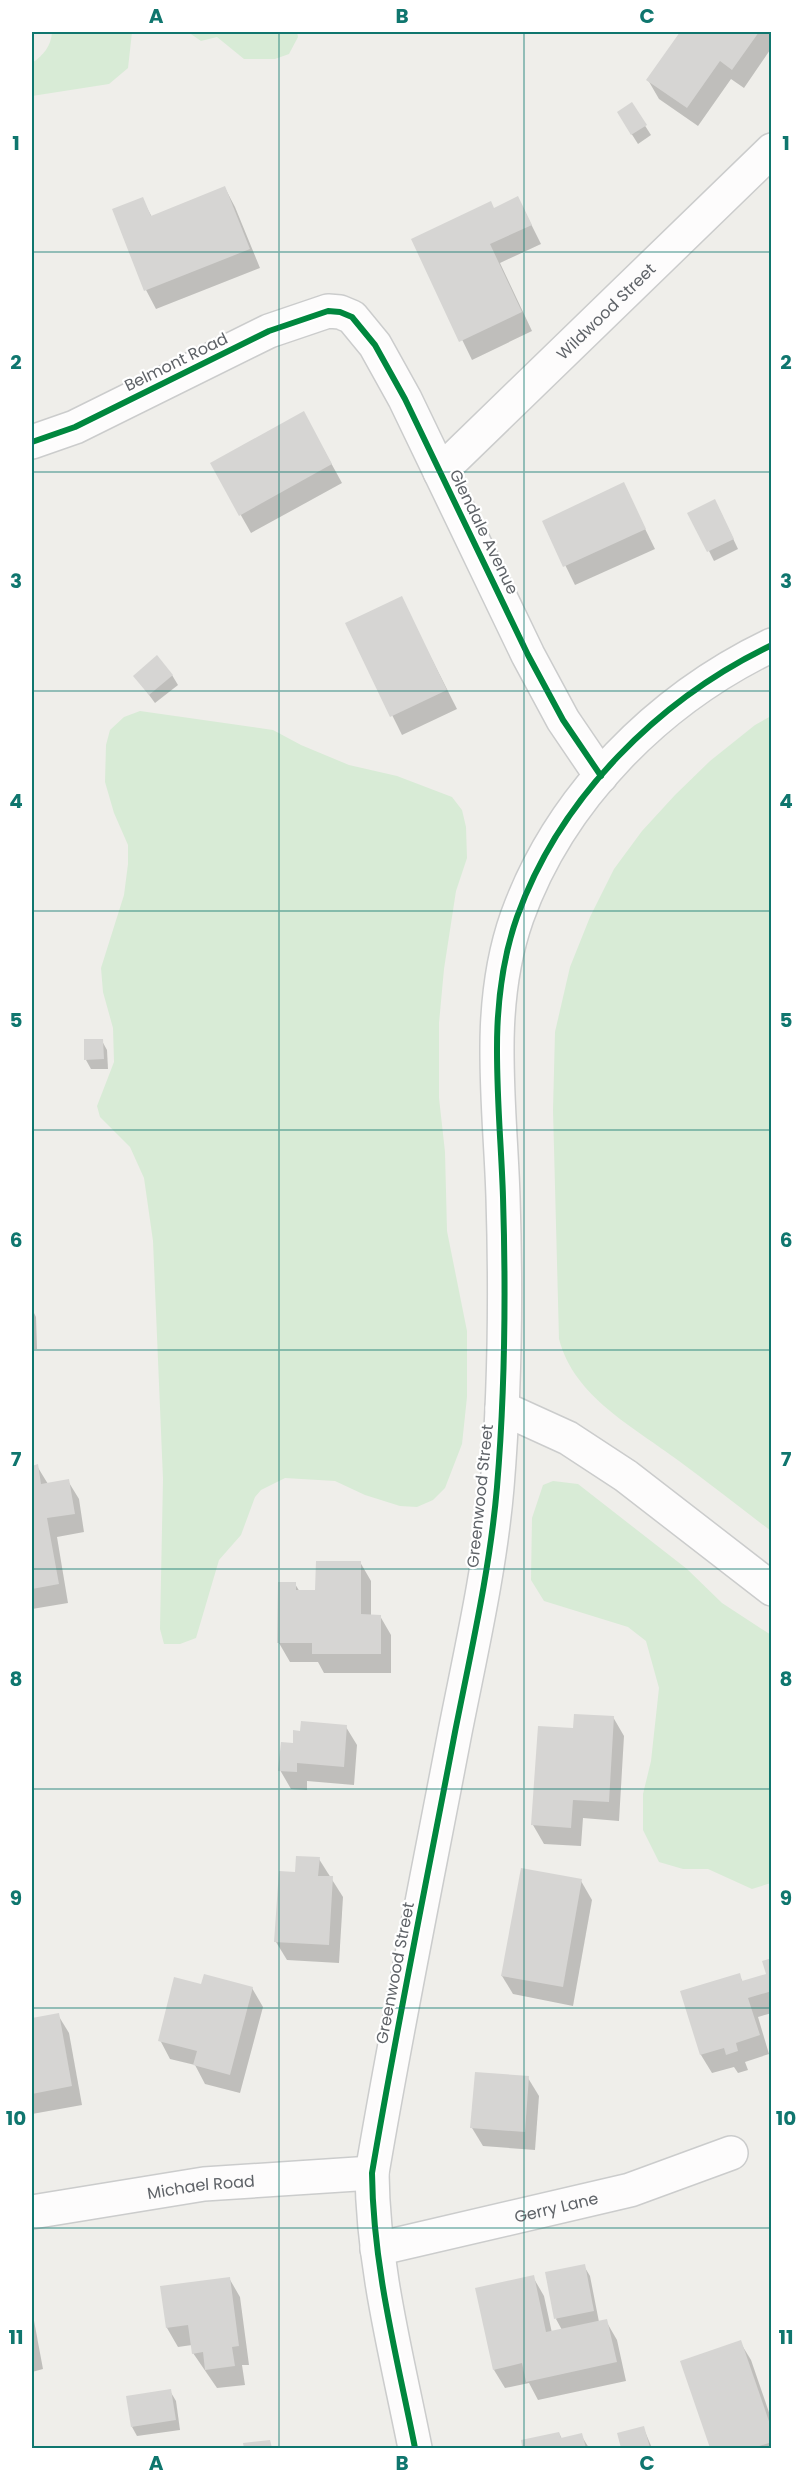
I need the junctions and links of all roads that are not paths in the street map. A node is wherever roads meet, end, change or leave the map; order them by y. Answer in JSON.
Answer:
{"nodes":[{"id":1,"x":771,"y":150,"type":"edge"},
{"id":2,"x":334,"y":311,"type":"joint"},
{"id":3,"x":32,"y":442,"type":"edge"},
{"id":4,"x":440,"y":472,"type":"junction"},
{"id":5,"x":771,"y":645,"type":"edge"},
{"id":6,"x":600,"y":776,"type":"junction"},
{"id":7,"x":502,"y":1408,"type":"junction"},
{"id":8,"x":771,"y":1589,"type":"edge"},
{"id":9,"x":731,"y":2152,"type":"dead end"},
{"id":10,"x":372,"y":2173,"type":"junction"},
{"id":11,"x":32,"y":2212,"type":"edge"},
{"id":12,"x":377,"y":2249,"type":"junction"},
{"id":13,"x":415,"y":2448,"type":"edge"}],
"edges":[{"from":1,"to":4,"type":"street","name":"Wildwood Street"},
{"from":2,"to":3,"type":"street","name":"Belmont Road"},
{"from":2,"to":4,"type":"street","name":"Glendale Avenue"},
{"from":4,"to":6,"type":"street","name":"Glendale Avenue"},
{"from":5,"to":6,"type":"street","name":"Greenwood Street"},
{"from":6,"to":7,"type":"street","name":"Greenwood Street"},
{"from":7,"to":8,"type":"street"},
{"from":7,"to":10,"type":"street","name":"Greenwood Street"},
{"from":9,"to":12,"type":"street","name":"Gerry Lane"},
{"from":10,"to":11,"type":"street","name":"Michael Road"},
{"from":10,"to":12,"type":"street","name":"Greenwood Street"},
{"from":12,"to":13,"type":"street","name":"Greenwood Street"}]}
